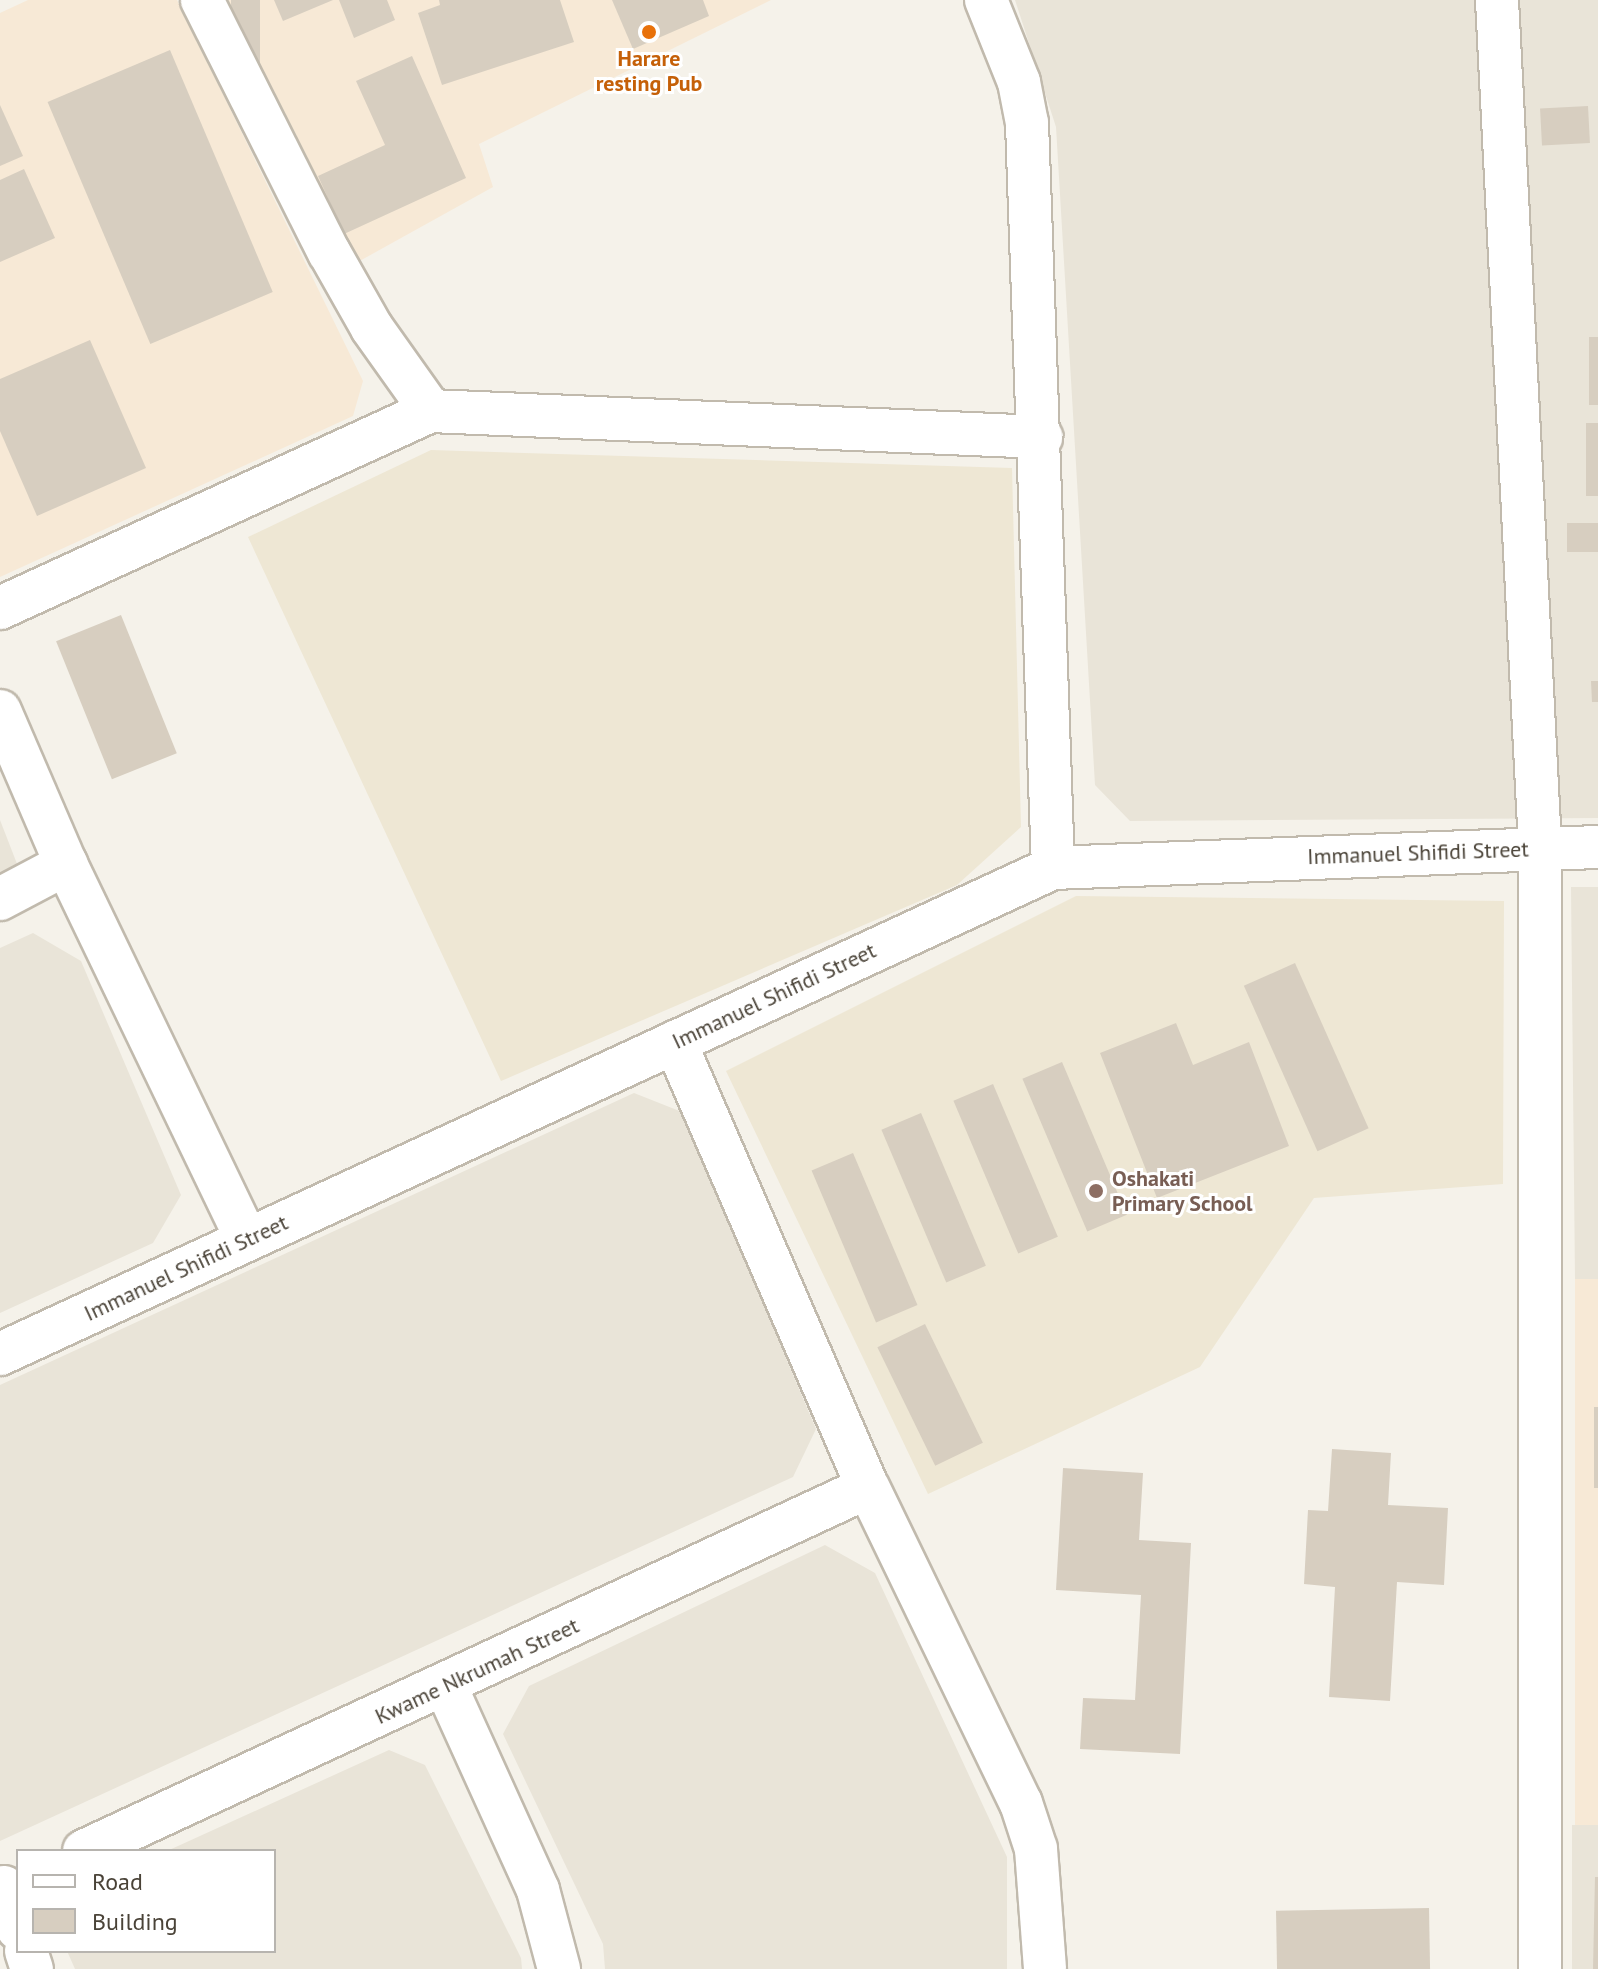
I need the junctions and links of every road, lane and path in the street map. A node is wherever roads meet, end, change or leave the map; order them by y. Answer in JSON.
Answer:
{"nodes":[{"id":1,"x":202,"y":0,"type":"edge"},
{"id":2,"x":986,"y":0,"type":"edge"},
{"id":3,"x":1497,"y":0,"type":"edge"},
{"id":4,"x":431,"y":411,"type":"junction"},
{"id":5,"x":1041,"y":437,"type":"junction"},
{"id":6,"x":0,"y":608,"type":"edge"},
{"id":7,"x":0,"y":711,"type":"edge"},
{"id":8,"x":1540,"y":847,"type":"junction"},
{"id":9,"x":1598,"y":847,"type":"edge"},
{"id":10,"x":66,"y":864,"type":"junction"},
{"id":11,"x":1053,"y":868,"type":"junction"},
{"id":12,"x":0,"y":899,"type":"edge"},
{"id":13,"x":675,"y":1042,"type":"junction"},
{"id":14,"x":247,"y":1240,"type":"junction"},
{"id":15,"x":0,"y":1354,"type":"edge"},
{"id":16,"x":868,"y":1487,"type":"junction"},
{"id":17,"x":446,"y":1687,"type":"junction"},
{"id":18,"x":88,"y":1849,"type":"edge"},
{"id":19,"x":7,"y":1886,"type":"edge"},
{"id":20,"x":16,"y":1921,"type":"edge"},
{"id":21,"x":559,"y":1969,"type":"edge"},
{"id":22,"x":1045,"y":1969,"type":"edge"},
{"id":23,"x":1540,"y":1969,"type":"edge"}],
"edges":[{"from":1,"to":4,"type":"street"},
{"from":2,"to":5,"type":"street"},
{"from":3,"to":8,"type":"street"},
{"from":4,"to":5,"type":"street"},
{"from":4,"to":6,"type":"street"},
{"from":5,"to":11,"type":"street"},
{"from":7,"to":10,"type":"street"},
{"from":8,"to":9,"type":"street","name":"Immanuel Shifidi Street"},
{"from":8,"to":11,"type":"street","name":"Immanuel Shifidi Street"},
{"from":8,"to":23,"type":"street"},
{"from":10,"to":12,"type":"street"},
{"from":10,"to":14,"type":"street"},
{"from":11,"to":13,"type":"street","name":"Immanuel Shifidi Street"},
{"from":13,"to":14,"type":"street","name":"Immanuel Shifidi Street"},
{"from":13,"to":16,"type":"street"},
{"from":14,"to":15,"type":"street","name":"Immanuel Shifidi Street"},
{"from":16,"to":17,"type":"street","name":"Kwame Nkrumah Street"},
{"from":16,"to":22,"type":"street"},
{"from":17,"to":18,"type":"street","name":"Kwame Nkrumah Street"},
{"from":17,"to":21,"type":"street"},
{"from":19,"to":20,"type":"street"}]}
